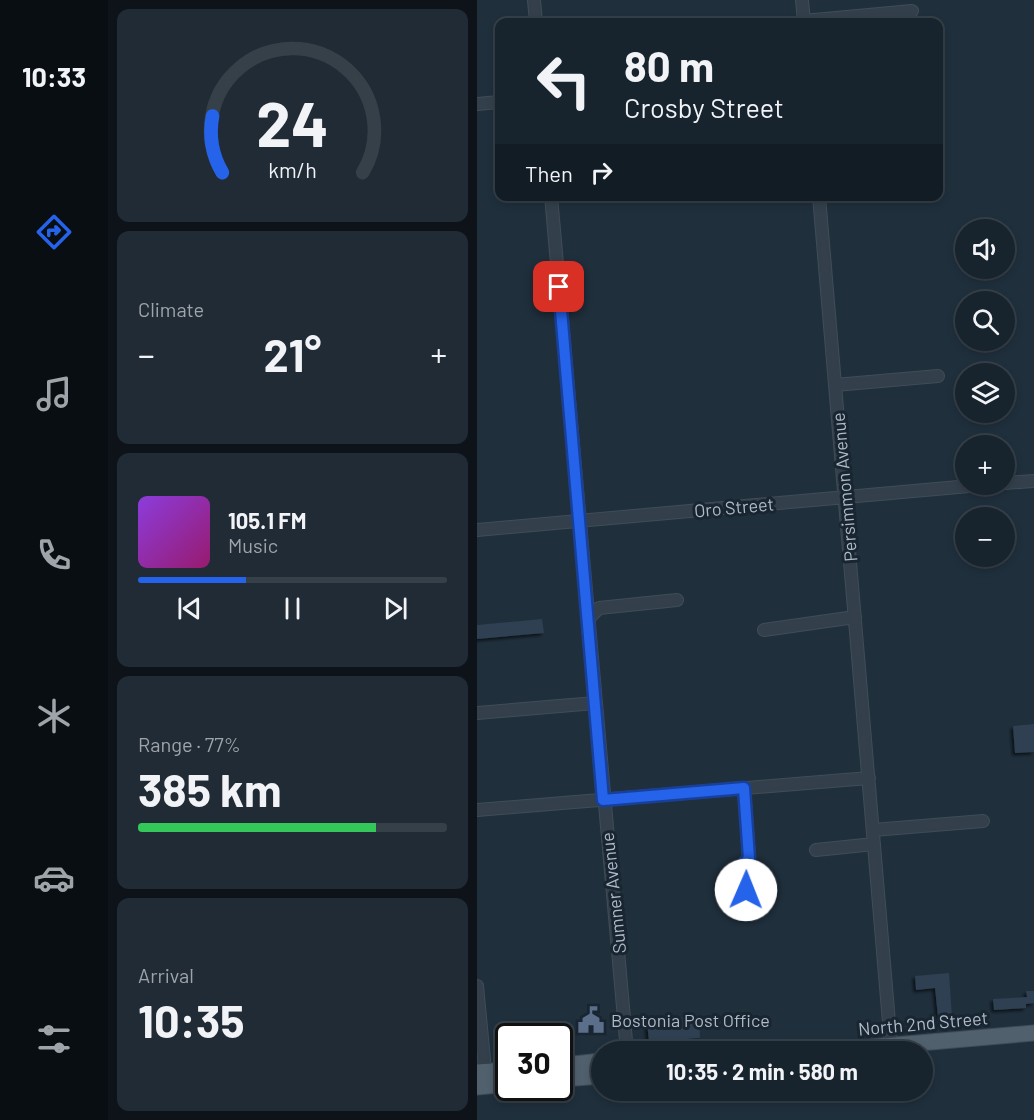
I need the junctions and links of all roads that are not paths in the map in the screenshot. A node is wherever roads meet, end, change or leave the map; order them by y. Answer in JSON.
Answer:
{"nodes":[{"id":1,"x":534,"y":0,"type":"edge"},
{"id":2,"x":802,"y":0,"type":"edge"},
{"id":3,"x":912,"y":11,"type":"dead end"},
{"id":4,"x":536,"y":18,"type":"edge"},
{"id":5,"x":803,"y":18,"type":"edge"},
{"id":6,"x":843,"y":18,"type":"edge"},
{"id":7,"x":495,"y":102,"type":"edge"},
{"id":8,"x":477,"y":104,"type":"edge"},
{"id":9,"x":551,"y":201,"type":"edge"},
{"id":10,"x":819,"y":201,"type":"edge"},
{"id":11,"x":938,"y":376,"type":"dead end"},
{"id":12,"x":835,"y":385,"type":"junction"},
{"id":13,"x":1034,"y":481,"type":"edge"},
{"id":14,"x":1015,"y":482,"type":"edge"},
{"id":15,"x":955,"y":487,"type":"edge"},
{"id":16,"x":845,"y":497,"type":"junction"},
{"id":17,"x":579,"y":521,"type":"junction"},
{"id":18,"x":477,"y":530,"type":"edge"},
{"id":19,"x":677,"y":600,"type":"dead end"},
{"id":20,"x":855,"y":617,"type":"junction"},
{"id":21,"x":588,"y":619,"type":"junction"},
{"id":22,"x":764,"y":630,"type":"dead end"},
{"id":23,"x":595,"y":703,"type":"junction"},
{"id":24,"x":477,"y":713,"type":"edge"},
{"id":25,"x":869,"y":778,"type":"junction"},
{"id":26,"x":744,"y":788,"type":"junction"},
{"id":27,"x":603,"y":800,"type":"junction"},
{"id":28,"x":477,"y":810,"type":"edge"},
{"id":29,"x":983,"y":821,"type":"dead end"},
{"id":30,"x":873,"y":830,"type":"junction"},
{"id":31,"x":874,"y":844,"type":"junction"},
{"id":32,"x":816,"y":850,"type":"dead end"},
{"id":33,"x":746,"y":890,"type":"dead end"},
{"id":34,"x":477,"y":986,"type":"edge"},
{"id":35,"x":1034,"y":1033,"type":"edge"},
{"id":36,"x":626,"y":1041,"type":"edge"},
{"id":37,"x":891,"y":1041,"type":"edge"},
{"id":38,"x":933,"y":1042,"type":"edge"},
{"id":39,"x":591,"y":1062,"type":"edge"},
{"id":40,"x":573,"y":1065,"type":"edge"},
{"id":41,"x":495,"y":1074,"type":"edge"},
{"id":42,"x":591,"y":1074,"type":"edge"},
{"id":43,"x":573,"y":1077,"type":"edge"},
{"id":44,"x":584,"y":1077,"type":"junction"},
{"id":45,"x":591,"y":1077,"type":"edge"},
{"id":46,"x":480,"y":1079,"type":"edge"},
{"id":47,"x":495,"y":1082,"type":"edge"}],
"edges":[{"from":1,"to":4,"type":"street"},
{"from":2,"to":5,"type":"street"},
{"from":3,"to":6,"type":"street"},
{"from":7,"to":8,"type":"street"},
{"from":9,"to":17,"type":"street","name":"Sumner Avenue"},
{"from":10,"to":12,"type":"street","name":"Persimmon Avenue"},
{"from":11,"to":12,"type":"street"},
{"from":12,"to":16,"type":"street","name":"Persimmon Avenue"},
{"from":13,"to":14,"type":"street"},
{"from":15,"to":16,"type":"street","name":"Oro Street"},
{"from":16,"to":17,"type":"street","name":"Oro Street"},
{"from":16,"to":20,"type":"street","name":"Persimmon Avenue"},
{"from":17,"to":18,"type":"street","name":"Oro Street"},
{"from":17,"to":21,"type":"street","name":"Sumner Avenue"},
{"from":19,"to":21,"type":"street"},
{"from":20,"to":22,"type":"street"},
{"from":20,"to":25,"type":"street","name":"Persimmon Avenue"},
{"from":21,"to":23,"type":"street","name":"Sumner Avenue"},
{"from":23,"to":24,"type":"street"},
{"from":23,"to":27,"type":"street","name":"Sumner Avenue"},
{"from":25,"to":26,"type":"street"},
{"from":25,"to":30,"type":"street","name":"Persimmon Avenue"},
{"from":26,"to":27,"type":"street"},
{"from":26,"to":33,"type":"street"},
{"from":27,"to":28,"type":"street"},
{"from":27,"to":36,"type":"street","name":"Sumner Avenue"},
{"from":29,"to":30,"type":"street"},
{"from":30,"to":31,"type":"street"},
{"from":31,"to":32,"type":"street"},
{"from":31,"to":37,"type":"street"},
{"from":34,"to":46,"type":"street"},
{"from":35,"to":38,"type":"main road","name":"North 2nd Street"},
{"from":39,"to":40,"type":"main road"},
{"from":41,"to":46,"type":"main road"},
{"from":42,"to":44,"type":"main road"},
{"from":43,"to":44,"type":"main road"},
{"from":44,"to":45,"type":"main road"},
{"from":46,"to":47,"type":"main road"}]}
